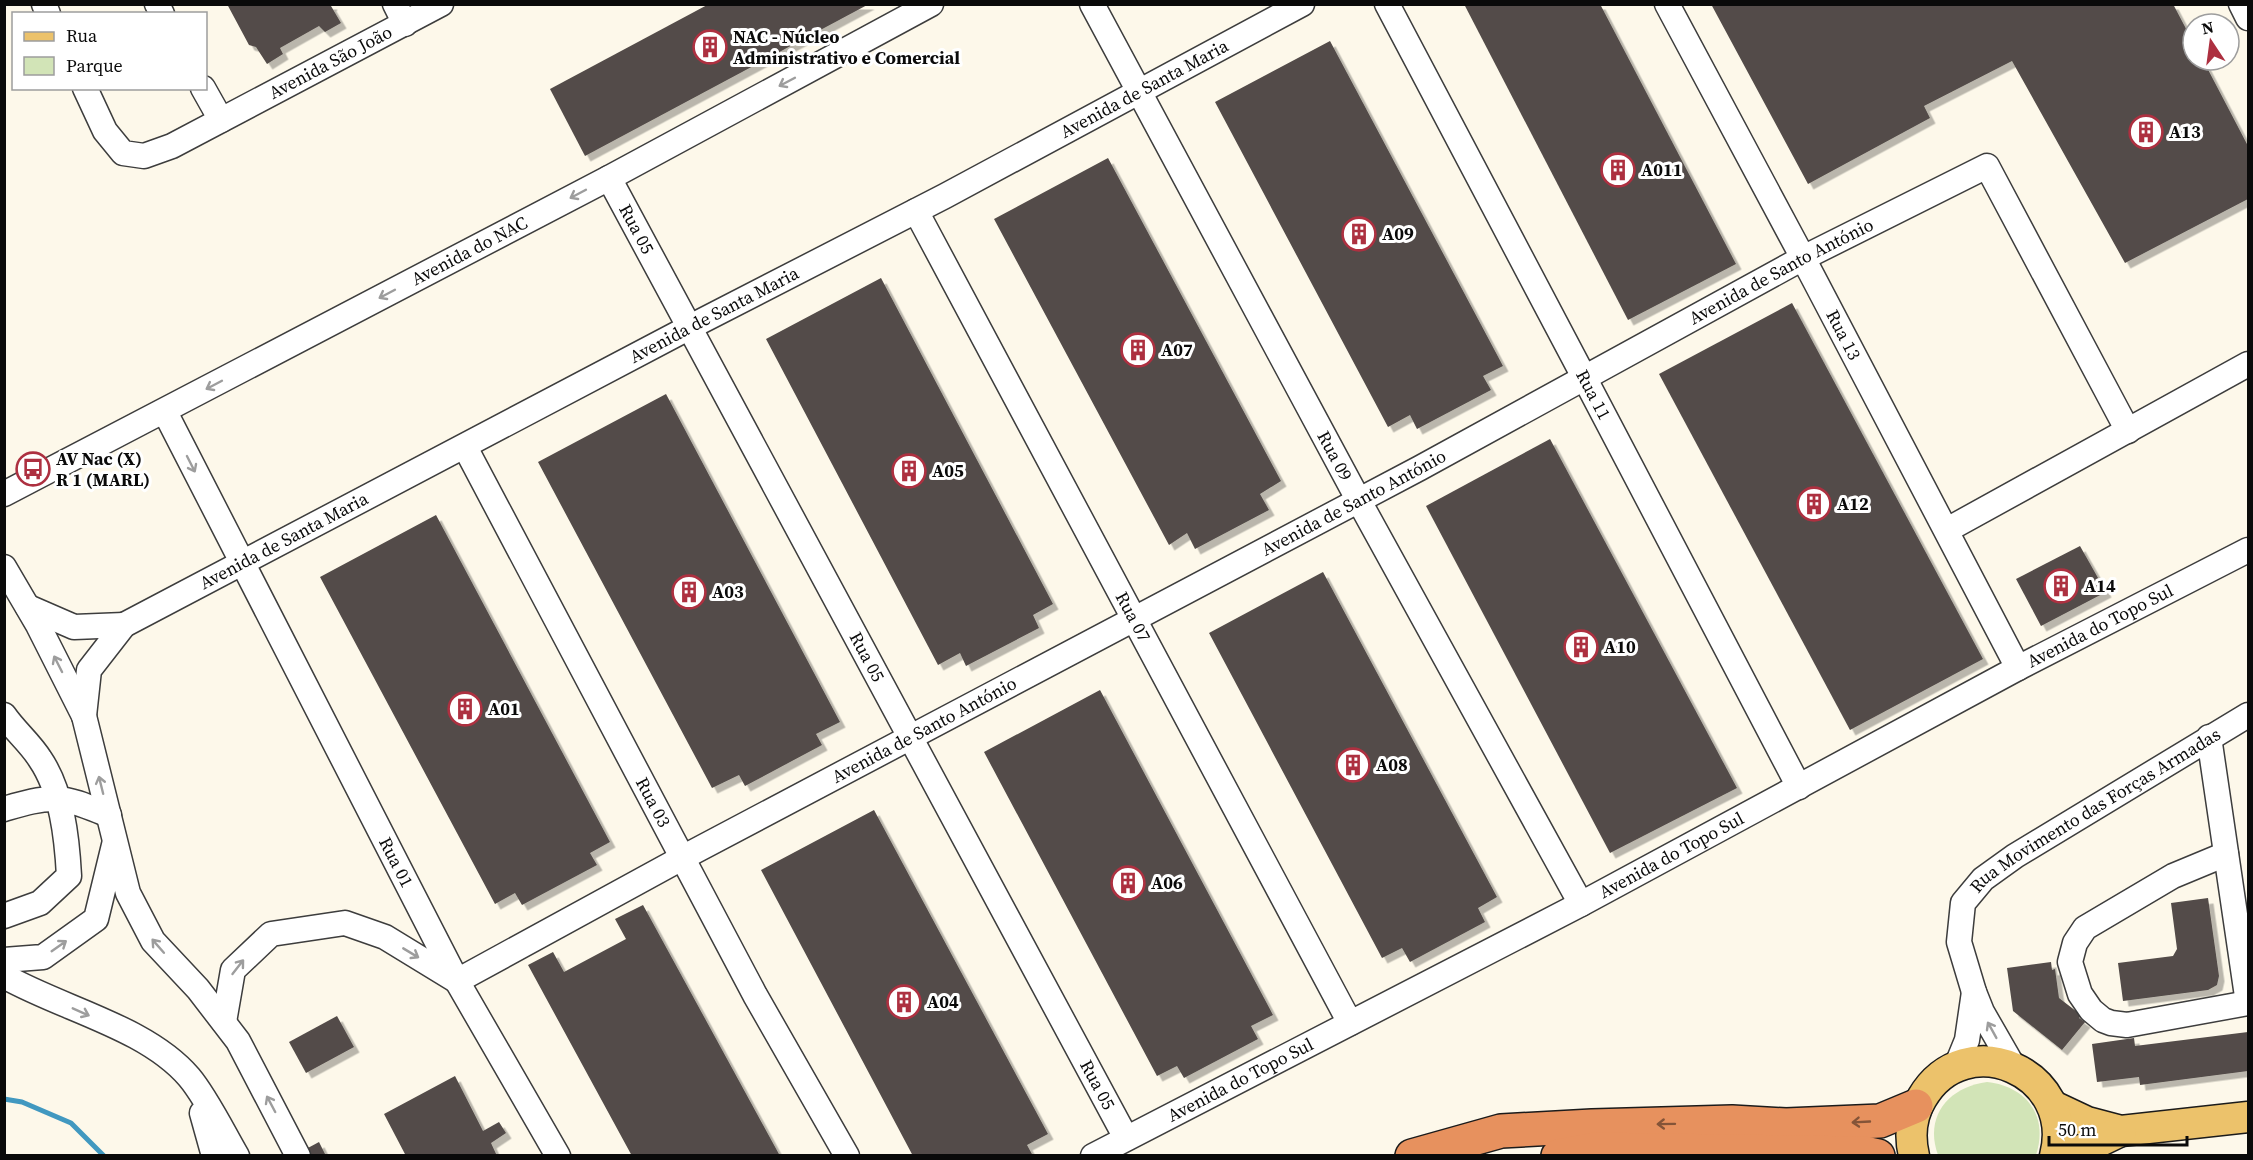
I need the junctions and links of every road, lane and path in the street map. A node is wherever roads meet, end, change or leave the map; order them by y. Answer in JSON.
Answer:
{"nodes":[{"id":1,"x":441,"y":4,"type":"edge"},
{"id":2,"x":931,"y":4,"type":"edge"},
{"id":3,"x":1092,"y":4,"type":"edge"},
{"id":4,"x":1302,"y":4,"type":"edge"},
{"id":5,"x":1387,"y":4,"type":"edge"},
{"id":6,"x":1666,"y":4,"type":"edge"},
{"id":7,"x":2241,"y":4,"type":"edge"},
{"id":8,"x":400,"y":14,"type":"edge"},
{"id":9,"x":2248,"y":18,"type":"edge"},
{"id":10,"x":86,"y":90,"type":"edge"},
{"id":11,"x":204,"y":90,"type":"edge"},
{"id":12,"x":1138,"y":91,"type":"junction"},
{"id":13,"x":221,"y":120,"type":"junction"},
{"id":14,"x":609,"y":178,"type":"junction"},
{"id":15,"x":916,"y":212,"type":"junction"},
{"id":16,"x":1803,"y":258,"type":"junction"},
{"id":17,"x":690,"y":327,"type":"junction"},
{"id":18,"x":2248,"y":364,"type":"edge"},
{"id":19,"x":1586,"y":379,"type":"junction"},
{"id":20,"x":165,"y":412,"type":"junction"},
{"id":21,"x":2128,"y":431,"type":"junction"},
{"id":22,"x":465,"y":447,"type":"junction"},
{"id":23,"x":4,"y":494,"type":"edge"},
{"id":24,"x":1359,"y":501,"type":"junction"},
{"id":25,"x":1947,"y":530,"type":"junction"},
{"id":26,"x":2248,"y":550,"type":"edge"},
{"id":27,"x":243,"y":563,"type":"junction"},
{"id":28,"x":4,"y":567,"type":"edge"},
{"id":29,"x":28,"y":607,"type":"junction"},
{"id":30,"x":1135,"y":618,"type":"junction"},
{"id":31,"x":124,"y":625,"type":"junction"},
{"id":32,"x":2018,"y":668,"type":"junction"},
{"id":33,"x":4,"y":715,"type":"edge"},
{"id":34,"x":2248,"y":715,"type":"edge"},
{"id":35,"x":84,"y":716,"type":"junction"},
{"id":36,"x":911,"y":737,"type":"junction"},
{"id":37,"x":2209,"y":737,"type":"junction"},
{"id":38,"x":1799,"y":788,"type":"junction"},
{"id":39,"x":57,"y":799,"type":"junction"},
{"id":40,"x":4,"y":809,"type":"edge"},
{"id":41,"x":109,"y":815,"type":"junction"},
{"id":42,"x":115,"y":842,"type":"junction"},
{"id":43,"x":2226,"y":854,"type":"junction"},
{"id":44,"x":682,"y":858,"type":"junction"},
{"id":45,"x":1581,"y":904,"type":"junction"},
{"id":46,"x":4,"y":916,"type":"edge"},
{"id":47,"x":4,"y":960,"type":"edge"},
{"id":48,"x":4,"y":976,"type":"edge"},
{"id":49,"x":457,"y":981,"type":"junction"},
{"id":50,"x":1974,"y":992,"type":"junction"},
{"id":51,"x":2248,"y":1003,"type":"edge"},
{"id":52,"x":224,"y":1022,"type":"junction"},
{"id":53,"x":1350,"y":1023,"type":"junction"},
{"id":54,"x":2013,"y":1066,"type":"junction"},
{"id":55,"x":1956,"y":1067,"type":"junction"},
{"id":56,"x":194,"y":1084,"type":"junction"},
{"id":57,"x":1916,"y":1106,"type":"junction"},
{"id":58,"x":2053,"y":1106,"type":"junction"},
{"id":59,"x":2248,"y":1117,"type":"edge"},
{"id":60,"x":1592,"y":1125,"type":"junction"},
{"id":61,"x":2121,"y":1131,"type":"junction"},
{"id":62,"x":1126,"y":1138,"type":"junction"},
{"id":63,"x":214,"y":1155,"type":"edge"},
{"id":64,"x":237,"y":1155,"type":"edge"},
{"id":65,"x":298,"y":1155,"type":"edge"},
{"id":66,"x":558,"y":1155,"type":"edge"},
{"id":67,"x":847,"y":1155,"type":"edge"},
{"id":68,"x":1093,"y":1155,"type":"edge"},
{"id":69,"x":1412,"y":1155,"type":"edge"},
{"id":70,"x":1453,"y":1155,"type":"edge"},
{"id":71,"x":1558,"y":1155,"type":"edge"},
{"id":72,"x":1878,"y":1155,"type":"edge"},
{"id":73,"x":1914,"y":1155,"type":"edge"},
{"id":74,"x":2055,"y":1155,"type":"edge"},
{"id":75,"x":2069,"y":1155,"type":"edge"}],
"edges":[{"from":1,"to":8,"type":"street","name":"Avenida São João"},
{"from":2,"to":14,"type":"street","name":"Avenida do NAC","one_way":true},
{"from":3,"to":12,"type":"street","name":"Rua 09"},
{"from":4,"to":12,"type":"street","name":"Avenida de Santa Maria"},
{"from":5,"to":19,"type":"street","name":"Rua 11"},
{"from":6,"to":16,"type":"street","name":"Rua 13"},
{"from":7,"to":9,"type":"street"},
{"from":8,"to":13,"type":"street","name":"Avenida São João"},
{"from":10,"to":13,"type":"street","name":"Avenida São João"},
{"from":11,"to":13,"type":"street"},
{"from":12,"to":15,"type":"street","name":"Avenida de Santa Maria"},
{"from":12,"to":24,"type":"street","name":"Rua 09"},
{"from":14,"to":17,"type":"street","name":"Rua 05"},
{"from":14,"to":20,"type":"street","name":"Avenida do NAC","one_way":true},
{"from":15,"to":17,"type":"street","name":"Avenida de Santa Maria"},
{"from":15,"to":30,"type":"street","name":"Rua 07"},
{"from":16,"to":19,"type":"street","name":"Avenida de Santo António"},
{"from":16,"to":21,"type":"street","name":"Avenida de Santo António"},
{"from":16,"to":25,"type":"street","name":"Rua 13"},
{"from":17,"to":22,"type":"street","name":"Avenida de Santa Maria"},
{"from":17,"to":36,"type":"street","name":"Rua 05"},
{"from":18,"to":21,"type":"street"},
{"from":19,"to":24,"type":"street","name":"Avenida de Santo António"},
{"from":19,"to":38,"type":"street","name":"Rua 11"},
{"from":20,"to":23,"type":"street","name":"Avenida do NAC"},
{"from":20,"to":27,"type":"street","name":"Rua 01","one_way":true},
{"from":21,"to":25,"type":"street"},
{"from":22,"to":27,"type":"street","name":"Avenida de Santa Maria"},
{"from":22,"to":44,"type":"street","name":"Rua 03"},
{"from":24,"to":30,"type":"street","name":"Avenida de Santo António"},
{"from":24,"to":45,"type":"street","name":"Rua 09"},
{"from":25,"to":32,"type":"street","name":"Rua 13"},
{"from":26,"to":32,"type":"street","name":"Avenida do Topo Sul"},
{"from":27,"to":31,"type":"street","name":"Avenida de Santa Maria"},
{"from":27,"to":49,"type":"street","name":"Rua 01"},
{"from":28,"to":29,"type":"street"},
{"from":29,"to":31,"type":"street","name":"Avenida de Santa Maria"},
{"from":35,"to":29,"type":"street","one_way":true},
{"from":30,"to":36,"type":"street","name":"Avenida de Santo António"},
{"from":30,"to":53,"type":"street","name":"Rua 07"},
{"from":31,"to":35,"type":"street","name":"Avenida de Santa Maria"},
{"from":32,"to":38,"type":"street","name":"Avenida do Topo Sul"},
{"from":33,"to":39,"type":"street"},
{"from":34,"to":37,"type":"street","name":"Rua Movimento das Forças Armadas"},
{"from":41,"to":35,"type":"street","one_way":true},
{"from":36,"to":44,"type":"street","name":"Avenida de Santo António"},
{"from":36,"to":62,"type":"street","name":"Rua 05"},
{"from":37,"to":43,"type":"street"},
{"from":37,"to":50,"type":"street","name":"Rua Movimento das Forças Armadas"},
{"from":38,"to":45,"type":"street","name":"Avenida do Topo Sul"},
{"from":39,"to":40,"type":"street"},
{"from":39,"to":41,"type":"street"},
{"from":39,"to":46,"type":"street"},
{"from":41,"to":42,"type":"street"},
{"from":47,"to":42,"type":"street","one_way":true},
{"from":52,"to":42,"type":"street","one_way":true},
{"from":43,"to":51,"type":"street"},
{"from":43,"to":51,"type":"street"},
{"from":44,"to":49,"type":"street","name":"Avenida de Santo António"},
{"from":44,"to":67,"type":"street","name":"Rua 03"},
{"from":45,"to":53,"type":"street","name":"Avenida do Topo Sul"},
{"from":48,"to":56,"type":"street","one_way":true},
{"from":52,"to":49,"type":"street","one_way":true},
{"from":49,"to":66,"type":"street","name":"Rua 01"},
{"from":54,"to":50,"type":"street","name":"Rua Movimento das Forças Armadas","one_way":true},
{"from":50,"to":55,"type":"street","name":"Rua Movimento das Forças Armadas"},
{"from":65,"to":52,"type":"street","one_way":true},
{"from":53,"to":62,"type":"street","name":"Avenida do Topo Sul"},
{"from":54,"to":55,"type":"main road"},
{"from":54,"to":58,"type":"main road"},
{"from":55,"to":57,"type":"main road"},
{"from":56,"to":63,"type":"street"},
{"from":56,"to":64,"type":"street"},
{"from":57,"to":60,"type":"highway","one_way":true},
{"from":57,"to":73,"type":"main road"},
{"from":58,"to":61,"type":"main road"},
{"from":58,"to":74,"type":"main road"},
{"from":59,"to":61,"type":"main road"},
{"from":60,"to":69,"type":"highway"},
{"from":60,"to":70,"type":"highway"},
{"from":61,"to":75,"type":"main road"},
{"from":62,"to":68,"type":"street","name":"Avenida do Topo Sul"},
{"from":71,"to":72,"type":"highway"}]}
